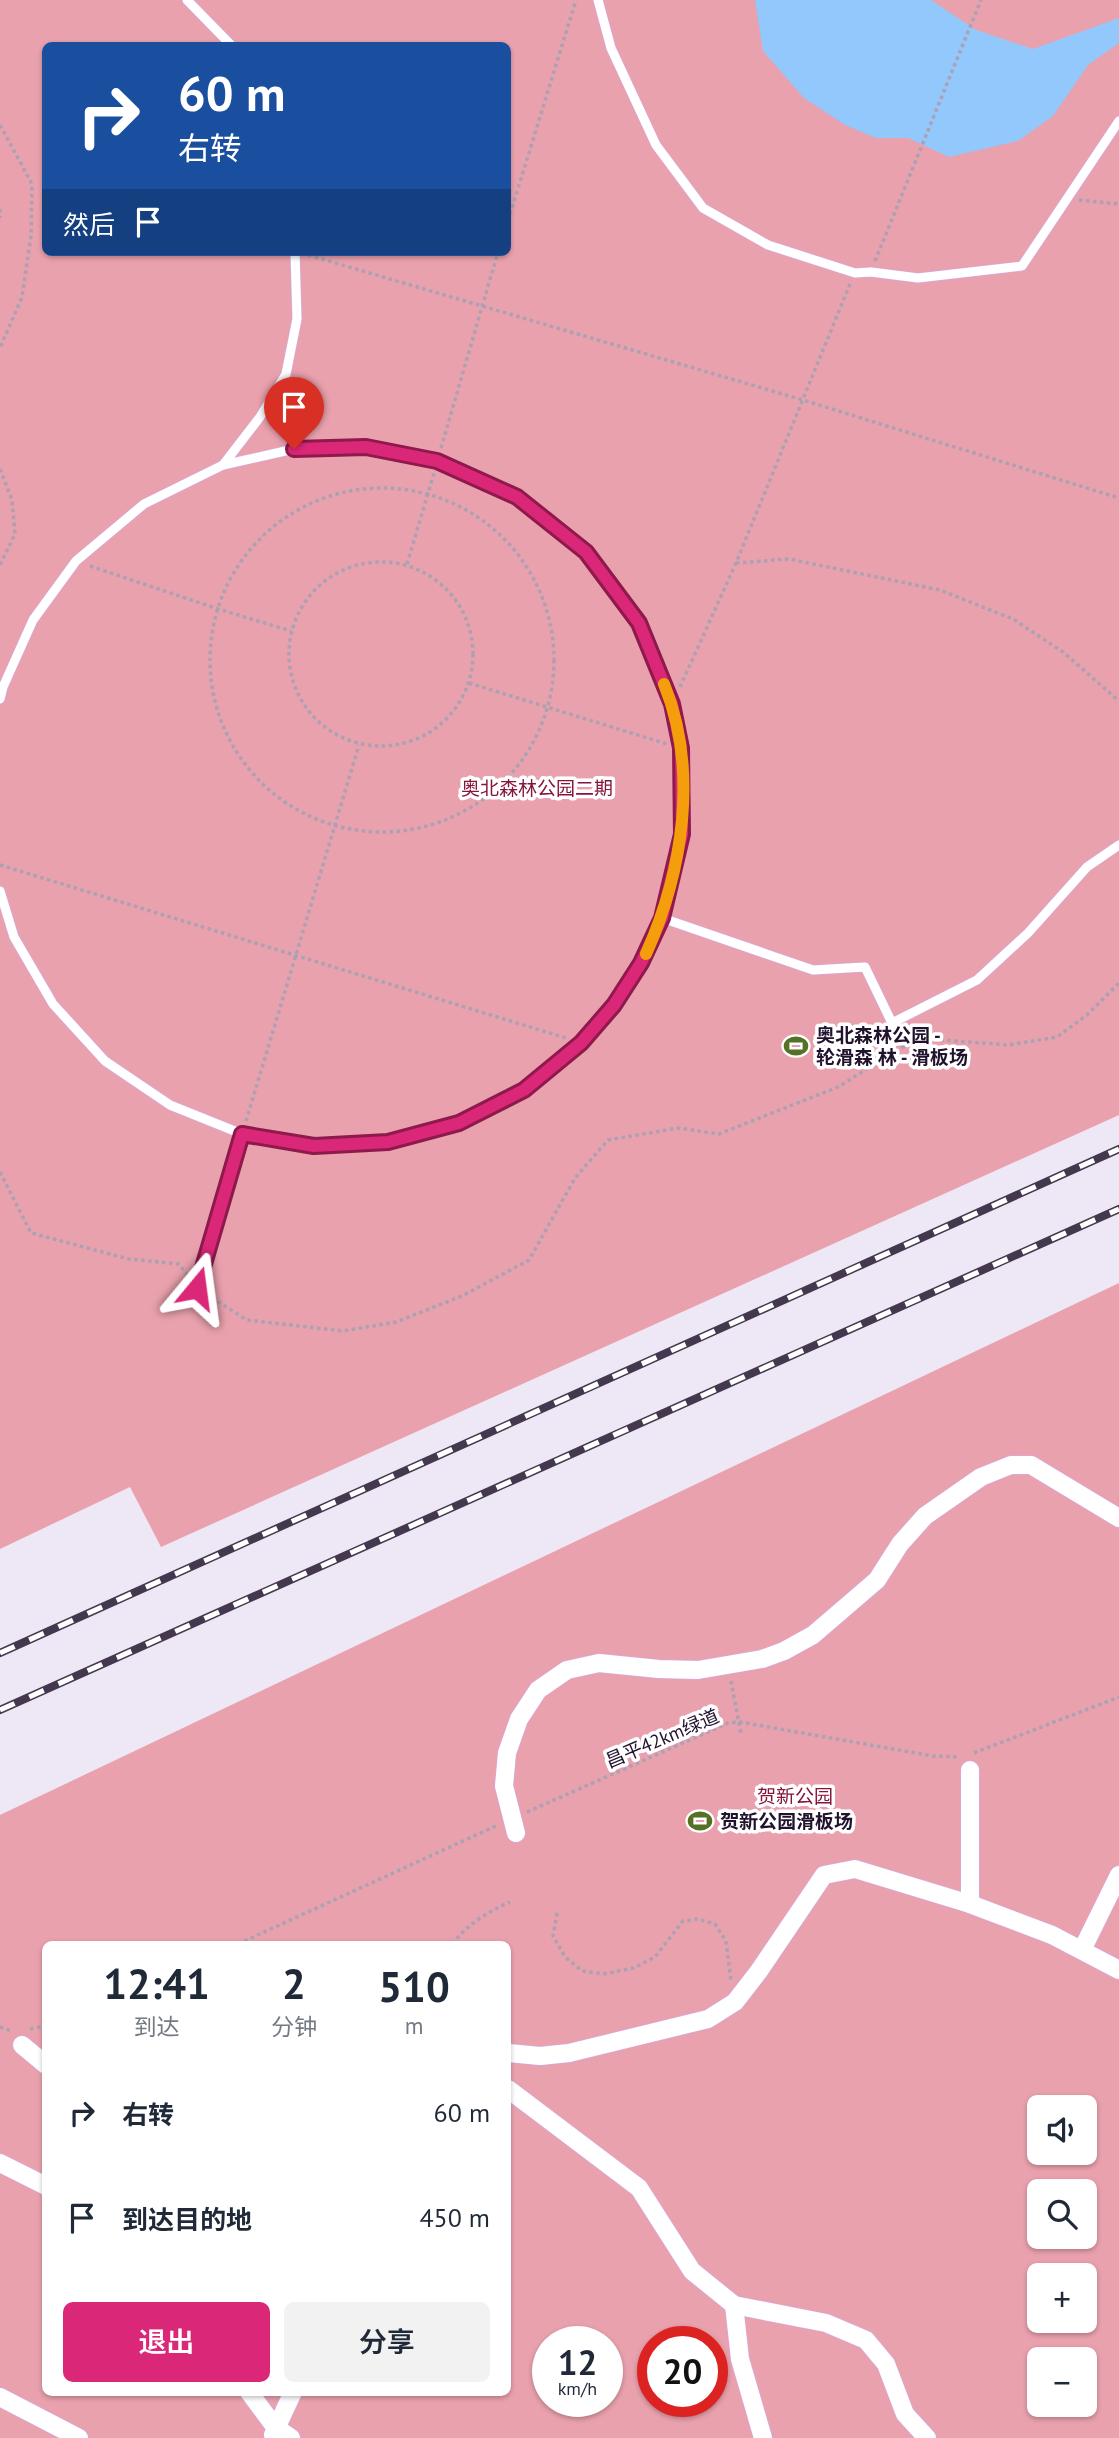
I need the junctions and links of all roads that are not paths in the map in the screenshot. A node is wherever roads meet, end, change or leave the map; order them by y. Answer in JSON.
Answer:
{"nodes":[{"id":1,"x":187,"y":0,"type":"edge"},
{"id":2,"x":598,"y":0,"type":"edge"},
{"id":3,"x":230,"y":42,"type":"edge"},
{"id":4,"x":1119,"y":121,"type":"edge"},
{"id":5,"x":297,"y":256,"type":"edge"},
{"id":6,"x":223,"y":465,"type":"junction"},
{"id":7,"x":0,"y":699,"type":"edge"},
{"id":8,"x":1119,"y":845,"type":"edge"},
{"id":9,"x":0,"y":891,"type":"edge"},
{"id":10,"x":662,"y":918,"type":"junction"},
{"id":11,"x":242,"y":1134,"type":"junction"},
{"id":12,"x":197,"y":1288,"type":"road end"},
{"id":13,"x":1119,"y":1518,"type":"edge"},
{"id":14,"x":970,"y":1770,"type":"dead end"},
{"id":15,"x":513,"y":1826,"type":"road end"},
{"id":16,"x":1119,"y":1875,"type":"edge"},
{"id":17,"x":970,"y":1904,"type":"junction"},
{"id":18,"x":1082,"y":1950,"type":"junction"},
{"id":19,"x":1119,"y":1970,"type":"edge"},
{"id":20,"x":22,"y":2045,"type":"dead end"},
{"id":21,"x":511,"y":2053,"type":"edge"},
{"id":22,"x":42,"y":2062,"type":"edge"},
{"id":23,"x":511,"y":2091,"type":"edge"},
{"id":24,"x":4,"y":2170,"type":"edge"},
{"id":25,"x":42,"y":2184,"type":"edge"},
{"id":26,"x":734,"y":2305,"type":"junction"},
{"id":27,"x":251,"y":2396,"type":"edge"},
{"id":28,"x":291,"y":2396,"type":"edge"},
{"id":29,"x":0,"y":2397,"type":"edge"},
{"id":30,"x":274,"y":2432,"type":"edge"},
{"id":31,"x":79,"y":2438,"type":"edge"},
{"id":32,"x":291,"y":2438,"type":"edge"},
{"id":33,"x":763,"y":2438,"type":"edge"},
{"id":34,"x":928,"y":2438,"type":"edge"}],
"edges":[{"from":1,"to":3,"type":"lane"},
{"from":2,"to":4,"type":"lane"},
{"from":5,"to":6,"type":"lane"},
{"from":6,"to":7,"type":"lane"},
{"from":6,"to":10,"type":"lane"},
{"from":8,"to":10,"type":"lane"},
{"from":9,"to":11,"type":"lane"},
{"from":10,"to":11,"type":"lane"},
{"from":11,"to":12,"type":"lane"},
{"from":13,"to":15,"type":"street"},
{"from":14,"to":17,"type":"street"},
{"from":16,"to":18,"type":"street"},
{"from":17,"to":18,"type":"street"},
{"from":17,"to":21,"type":"street"},
{"from":18,"to":19,"type":"street"},
{"from":20,"to":22,"type":"street"},
{"from":23,"to":26,"type":"street"},
{"from":24,"to":25,"type":"street"},
{"from":26,"to":33,"type":"street"},
{"from":26,"to":34,"type":"street"},
{"from":27,"to":30,"type":"street"},
{"from":28,"to":30,"type":"street"},
{"from":29,"to":31,"type":"street"},
{"from":30,"to":32,"type":"street"}]}
